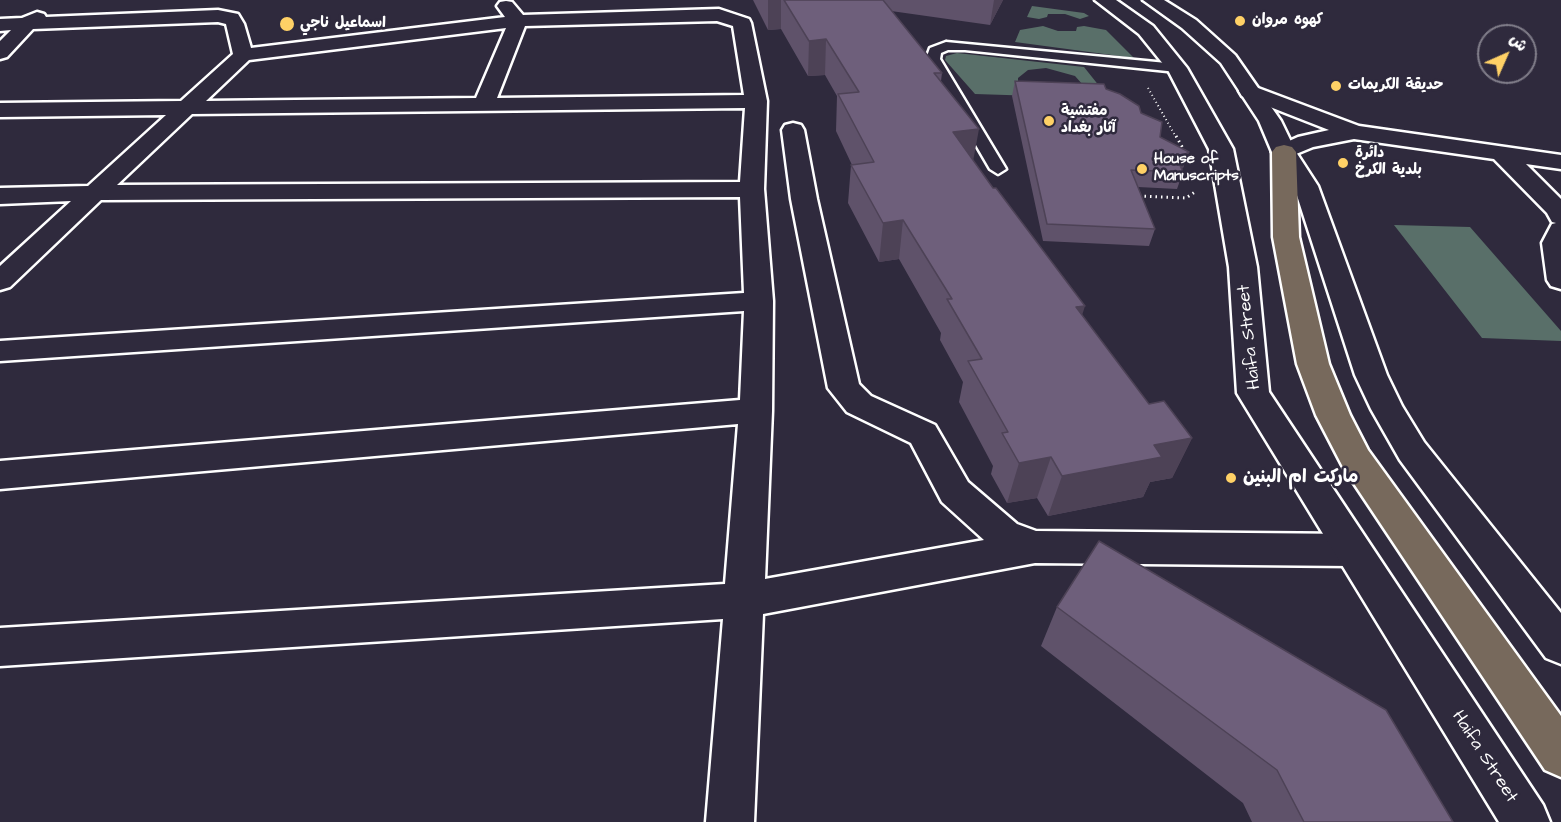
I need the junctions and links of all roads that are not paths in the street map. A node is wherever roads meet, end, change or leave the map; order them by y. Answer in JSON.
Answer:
{"nodes":[{"id":1,"x":501,"y":0,"type":"edge"},
{"id":2,"x":1104,"y":0,"type":"edge"},
{"id":3,"x":1152,"y":0,"type":"edge"},
{"id":4,"x":57,"y":6,"type":"dead end"},
{"id":5,"x":518,"y":21,"type":"junction"},
{"id":6,"x":28,"y":23,"type":"junction"},
{"id":7,"x":0,"y":25,"type":"edge"},
{"id":8,"x":0,"y":52,"type":"edge"},
{"id":9,"x":243,"y":55,"type":"junction"},
{"id":10,"x":1177,"y":68,"type":"junction"},
{"id":11,"x":1250,"y":91,"type":"junction"},
{"id":12,"x":756,"y":101,"type":"junction"},
{"id":13,"x":484,"y":104,"type":"junction"},
{"id":14,"x":186,"y":107,"type":"junction"},
{"id":15,"x":0,"y":110,"type":"edge"},
{"id":16,"x":794,"y":130,"type":"dead end"},
{"id":17,"x":1354,"y":132,"type":"junction"},
{"id":18,"x":1284,"y":152,"type":"junction"},
{"id":19,"x":1500,"y":153,"type":"junction"},
{"id":20,"x":1561,"y":162,"type":"edge"},
{"id":21,"x":998,"y":169,"type":"dead end"},
{"id":22,"x":752,"y":189,"type":"junction"},
{"id":23,"x":94,"y":193,"type":"junction"},
{"id":24,"x":0,"y":196,"type":"edge"},
{"id":25,"x":1561,"y":218,"type":"edge"},
{"id":26,"x":1561,"y":230,"type":"edge"},
{"id":27,"x":1561,"y":280,"type":"edge"},
{"id":28,"x":0,"y":281,"type":"edge"},
{"id":29,"x":759,"y":301,"type":"junction"},
{"id":30,"x":0,"y":351,"type":"edge"},
{"id":31,"x":756,"y":411,"type":"junction"},
{"id":32,"x":0,"y":475,"type":"edge"},
{"id":33,"x":1035,"y":547,"type":"junction"},
{"id":34,"x":1352,"y":550,"type":"junction"},
{"id":35,"x":743,"y":600,"type":"junction"},
{"id":36,"x":1561,"y":645,"type":"edge"},
{"id":37,"x":0,"y":647,"type":"edge"},
{"id":38,"x":1561,"y":754,"type":"edge"},
{"id":39,"x":730,"y":822,"type":"edge"},
{"id":40,"x":1526,"y":822,"type":"edge"}],
"edges":[{"from":1,"to":5,"type":"street"},
{"from":2,"to":10,"type":"street","name":"Haifa Street"},
{"from":3,"to":11,"type":"street"},
{"from":4,"to":6,"type":"street"},
{"from":5,"to":9,"type":"street"},
{"from":5,"to":12,"type":"street"},
{"from":5,"to":13,"type":"street"},
{"from":6,"to":7,"type":"street"},
{"from":6,"to":8,"type":"street"},
{"from":6,"to":9,"type":"street"},
{"from":9,"to":14,"type":"street"},
{"from":10,"to":21,"type":"lane"},
{"from":10,"to":34,"type":"street","name":"Haifa Street"},
{"from":11,"to":17,"type":"street"},
{"from":11,"to":18,"type":"street"},
{"from":12,"to":13,"type":"street"},
{"from":12,"to":22,"type":"street"},
{"from":13,"to":14,"type":"street"},
{"from":14,"to":15,"type":"street"},
{"from":14,"to":23,"type":"street"},
{"from":16,"to":33,"type":"street"},
{"from":17,"to":18,"type":"street"},
{"from":17,"to":19,"type":"street"},
{"from":18,"to":36,"type":"street"},
{"from":18,"to":38,"type":"main road"},
{"from":19,"to":20,"type":"street"},
{"from":19,"to":25,"type":"street"},
{"from":22,"to":23,"type":"street"},
{"from":22,"to":29,"type":"street"},
{"from":23,"to":24,"type":"street"},
{"from":23,"to":28,"type":"street"},
{"from":26,"to":27,"type":"street"},
{"from":29,"to":30,"type":"street"},
{"from":29,"to":31,"type":"street"},
{"from":31,"to":32,"type":"street"},
{"from":31,"to":35,"type":"street"},
{"from":33,"to":34,"type":"street"},
{"from":33,"to":35,"type":"street"},
{"from":34,"to":40,"type":"street","name":"Haifa Street"},
{"from":35,"to":37,"type":"street"},
{"from":35,"to":39,"type":"street"}]}
